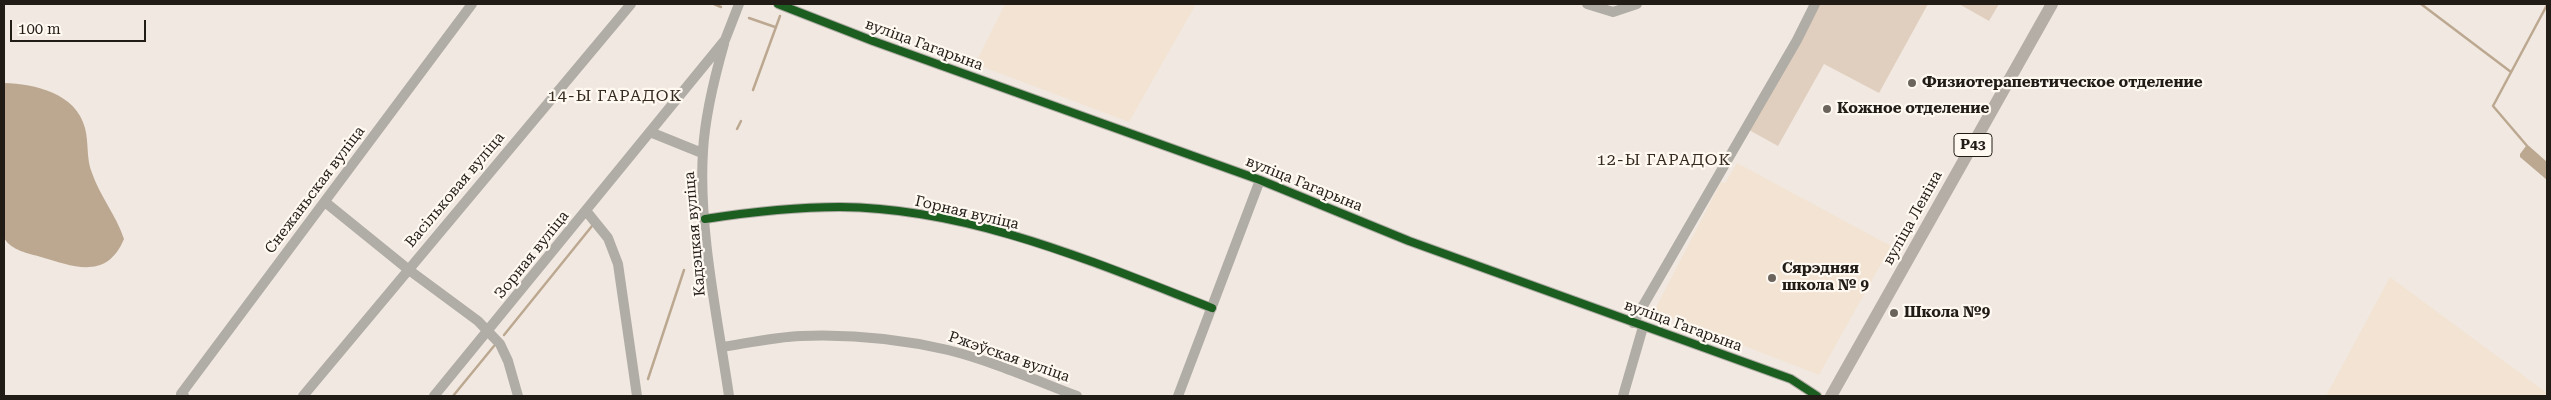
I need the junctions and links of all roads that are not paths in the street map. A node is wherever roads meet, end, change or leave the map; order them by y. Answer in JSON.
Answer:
{"nodes":[{"id":1,"x":472,"y":4,"type":"edge"},
{"id":2,"x":631,"y":4,"type":"edge"},
{"id":3,"x":739,"y":4,"type":"edge"},
{"id":4,"x":778,"y":4,"type":"edge"},
{"id":5,"x":1587,"y":4,"type":"edge"},
{"id":6,"x":1637,"y":4,"type":"edge"},
{"id":7,"x":1815,"y":4,"type":"edge"},
{"id":8,"x":2052,"y":4,"type":"edge"},
{"id":9,"x":725,"y":40,"type":"junction"},
{"id":10,"x":650,"y":132,"type":"junction"},
{"id":11,"x":702,"y":153,"type":"junction"},
{"id":12,"x":1260,"y":180,"type":"junction"},
{"id":13,"x":325,"y":202,"type":"junction"},
{"id":14,"x":587,"y":212,"type":"junction"},
{"id":15,"x":705,"y":219,"type":"junction"},
{"id":16,"x":409,"y":270,"type":"junction"},
{"id":17,"x":1212,"y":308,"type":"junction"},
{"id":18,"x":1633,"y":324,"type":"junction"},
{"id":19,"x":1643,"y":327,"type":"junction"},
{"id":20,"x":488,"y":332,"type":"junction"},
{"id":21,"x":722,"y":347,"type":"junction"},
{"id":22,"x":183,"y":395,"type":"edge"},
{"id":23,"x":304,"y":396,"type":"edge"},
{"id":24,"x":434,"y":396,"type":"edge"},
{"id":25,"x":518,"y":396,"type":"edge"},
{"id":26,"x":637,"y":396,"type":"edge"},
{"id":27,"x":729,"y":396,"type":"edge"},
{"id":28,"x":1077,"y":396,"type":"edge"},
{"id":29,"x":1178,"y":396,"type":"edge"},
{"id":30,"x":1623,"y":396,"type":"edge"},
{"id":31,"x":1818,"y":396,"type":"edge"},
{"id":32,"x":1831,"y":396,"type":"edge"}],
"edges":[{"from":1,"to":13,"type":"street","name":"Снежаньская вуліца"},
{"from":2,"to":16,"type":"street","name":"Васільковая вуліца"},
{"from":3,"to":9,"type":"street","name":"Зорная вуліца"},
{"from":4,"to":12,"type":"street","name":"вуліца Гагарына"},
{"from":5,"to":6,"type":"street"},
{"from":7,"to":18,"type":"street"},
{"from":8,"to":32,"type":"main road","name":"вуліца Леніна","number":"Р43"},
{"from":9,"to":10,"type":"street","name":"Зорная вуліца"},
{"from":9,"to":11,"type":"street","name":"Кадэцкая вуліца"},
{"from":10,"to":11,"type":"street"},
{"from":10,"to":14,"type":"street","name":"Зорная вуліца"},
{"from":11,"to":15,"type":"street","name":"Кадэцкая вуліца"},
{"from":12,"to":17,"type":"street"},
{"from":12,"to":18,"type":"street","name":"вуліца Гагарына"},
{"from":13,"to":16,"type":"street"},
{"from":13,"to":22,"type":"street","name":"Снежаньская вуліца"},
{"from":14,"to":20,"type":"street","name":"Зорная вуліца"},
{"from":14,"to":26,"type":"street"},
{"from":15,"to":17,"type":"street","name":"Горная вуліца"},
{"from":15,"to":21,"type":"street","name":"Кадэцкая вуліца"},
{"from":16,"to":20,"type":"street"},
{"from":16,"to":23,"type":"street","name":"Васільковая вуліца"},
{"from":17,"to":29,"type":"street"},
{"from":18,"to":19,"type":"street","name":"вуліца Гагарына"},
{"from":19,"to":30,"type":"street","name":"вуліца Гагарына"},
{"from":19,"to":31,"type":"street","name":"вуліца Гагарына"},
{"from":20,"to":24,"type":"street","name":"Зорная вуліца"},
{"from":20,"to":25,"type":"street"},
{"from":21,"to":27,"type":"street","name":"Кадэцкая вуліца"},
{"from":21,"to":28,"type":"street","name":"Ржэўская вуліца"}]}
